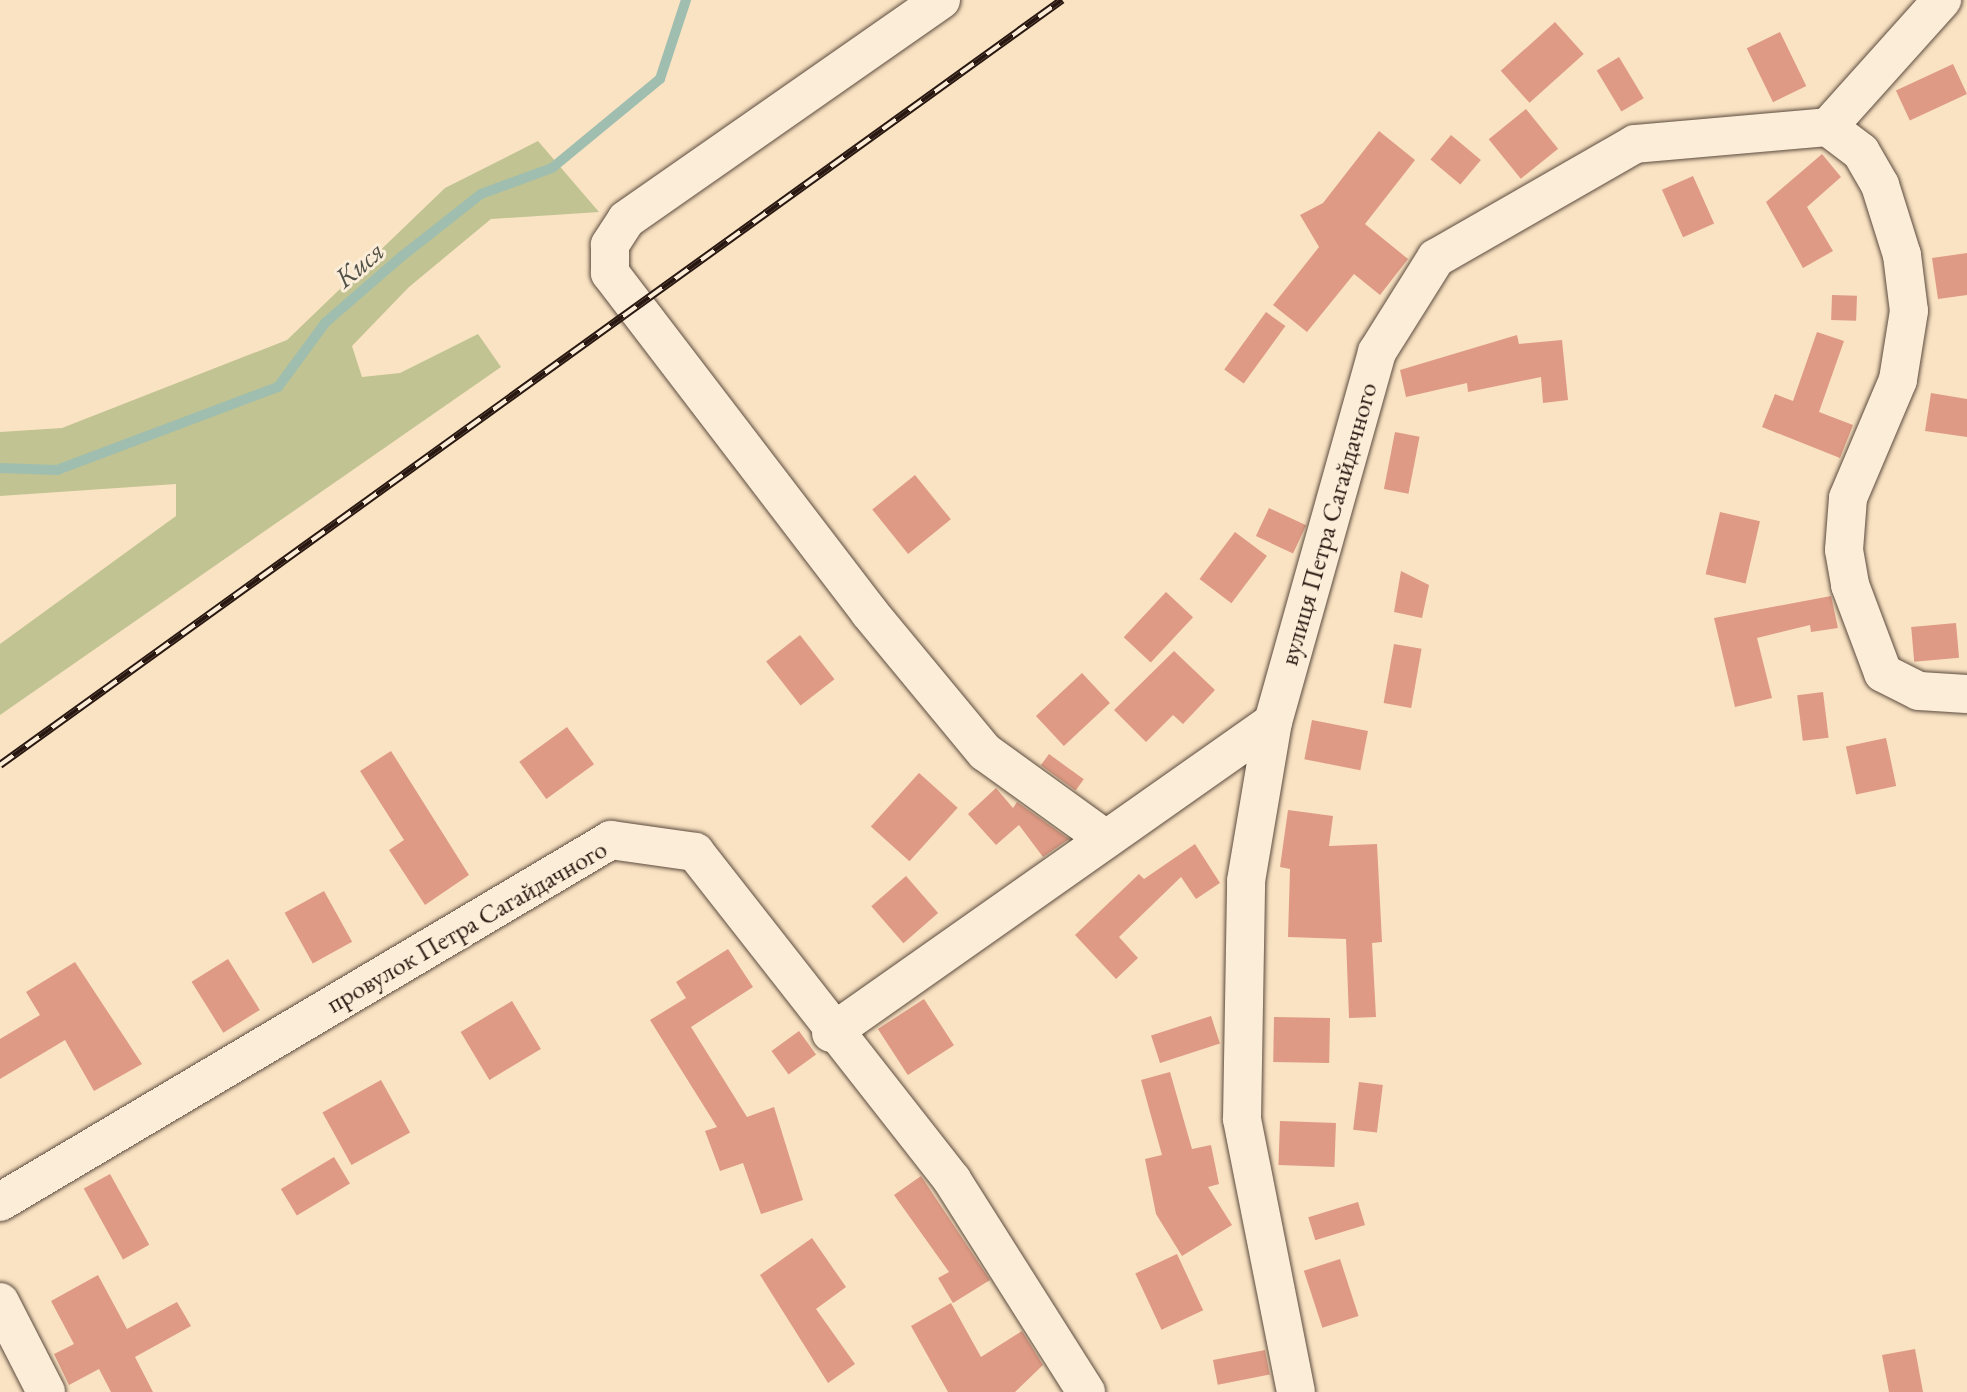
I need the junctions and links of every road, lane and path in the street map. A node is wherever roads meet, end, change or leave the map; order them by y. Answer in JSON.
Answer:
{"nodes":[{"id":1,"x":942,"y":0,"type":"edge"},
{"id":2,"x":1942,"y":0,"type":"edge"},
{"id":3,"x":1828,"y":127,"type":"junction"},
{"id":4,"x":1967,"y":694,"type":"edge"},
{"id":5,"x":1273,"y":722,"type":"junction"},
{"id":6,"x":1103,"y":836,"type":"junction"},
{"id":7,"x":831,"y":1033,"type":"junction"},
{"id":8,"x":0,"y":1202,"type":"edge"},
{"id":9,"x":0,"y":1302,"type":"edge"},
{"id":10,"x":46,"y":1392,"type":"edge"},
{"id":11,"x":1086,"y":1392,"type":"edge"},
{"id":12,"x":1296,"y":1392,"type":"edge"}],
"edges":[{"from":1,"to":6,"type":"street"},
{"from":2,"to":3,"type":"street"},
{"from":3,"to":4,"type":"street"},
{"from":3,"to":5,"type":"street","name":"вулиця Петра Сагайдачного"},
{"from":5,"to":6,"type":"street"},
{"from":5,"to":12,"type":"street","name":"вулиця Петра Сагайдачного"},
{"from":6,"to":7,"type":"street"},
{"from":7,"to":8,"type":"street","name":"провулок Петра Сагайдачного"},
{"from":7,"to":11,"type":"street","name":"провулок Петра Сагайдачного"},
{"from":9,"to":10,"type":"street"}]}
